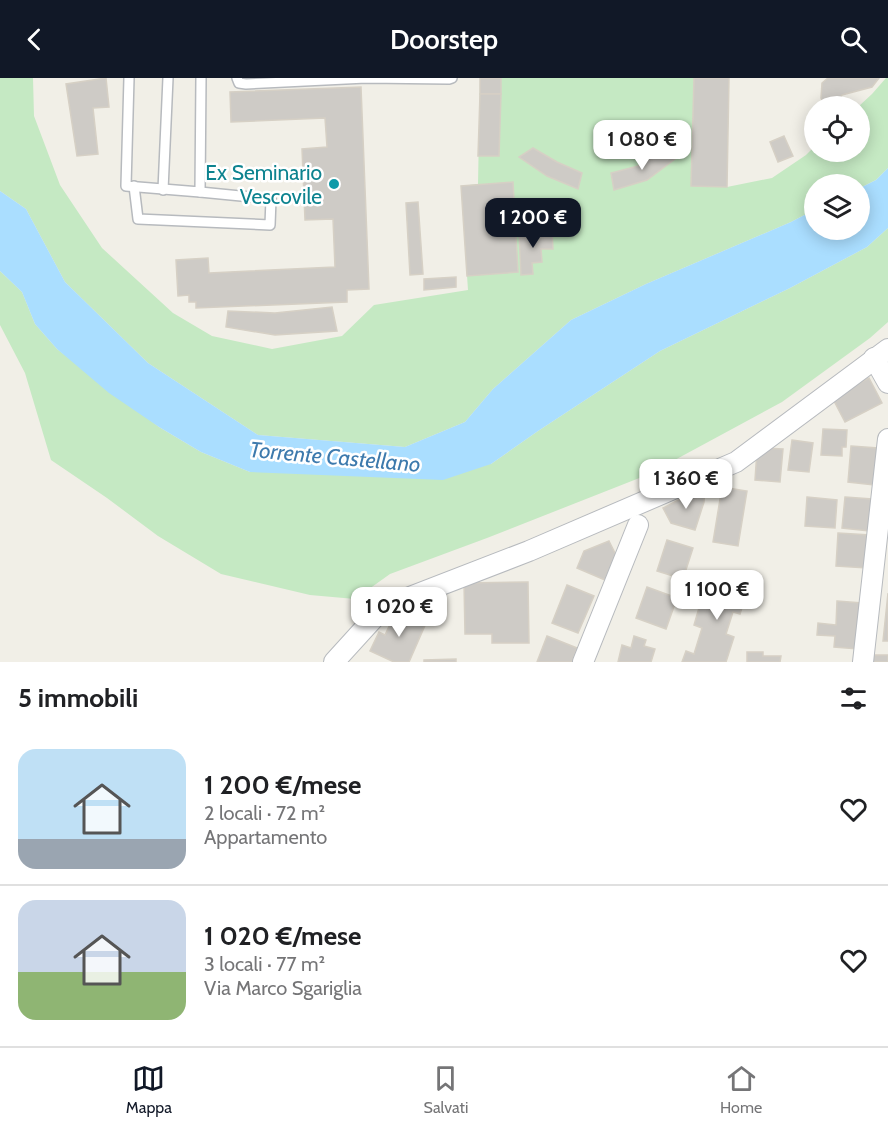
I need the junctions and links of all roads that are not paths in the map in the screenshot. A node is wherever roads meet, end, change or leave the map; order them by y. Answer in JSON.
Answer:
{"nodes":[{"id":1,"x":129,"y":78,"type":"edge"},
{"id":2,"x":168,"y":78,"type":"edge"},
{"id":3,"x":201,"y":78,"type":"edge"},
{"id":4,"x":237,"y":78,"type":"edge"},
{"id":5,"x":366,"y":78,"type":"edge"},
{"id":6,"x":452,"y":78,"type":"edge"},
{"id":7,"x":134,"y":186,"type":"junction"},
{"id":8,"x":163,"y":190,"type":"junction"},
{"id":9,"x":200,"y":192,"type":"junction"},
{"id":10,"x":881,"y":353,"type":"edge"},
{"id":11,"x":888,"y":383,"type":"edge"},
{"id":12,"x":888,"y":439,"type":"edge"},
{"id":13,"x":638,"y":525,"type":"dead end"},
{"id":14,"x":334,"y":662,"type":"edge"},
{"id":15,"x":583,"y":662,"type":"edge"},
{"id":16,"x":863,"y":662,"type":"edge"}],
"edges":[{"from":1,"to":7,"type":"lane"},
{"from":2,"to":8,"type":"lane"},
{"from":3,"to":9,"type":"lane"},
{"from":4,"to":5,"type":"lane"},
{"from":5,"to":6,"type":"lane"},
{"from":7,"to":8,"type":"lane"},
{"from":7,"to":9,"type":"lane"},
{"from":8,"to":9,"type":"lane"},
{"from":10,"to":11,"type":"street"},
{"from":10,"to":14,"type":"street"},
{"from":12,"to":16,"type":"street"},
{"from":13,"to":15,"type":"street"}]}
